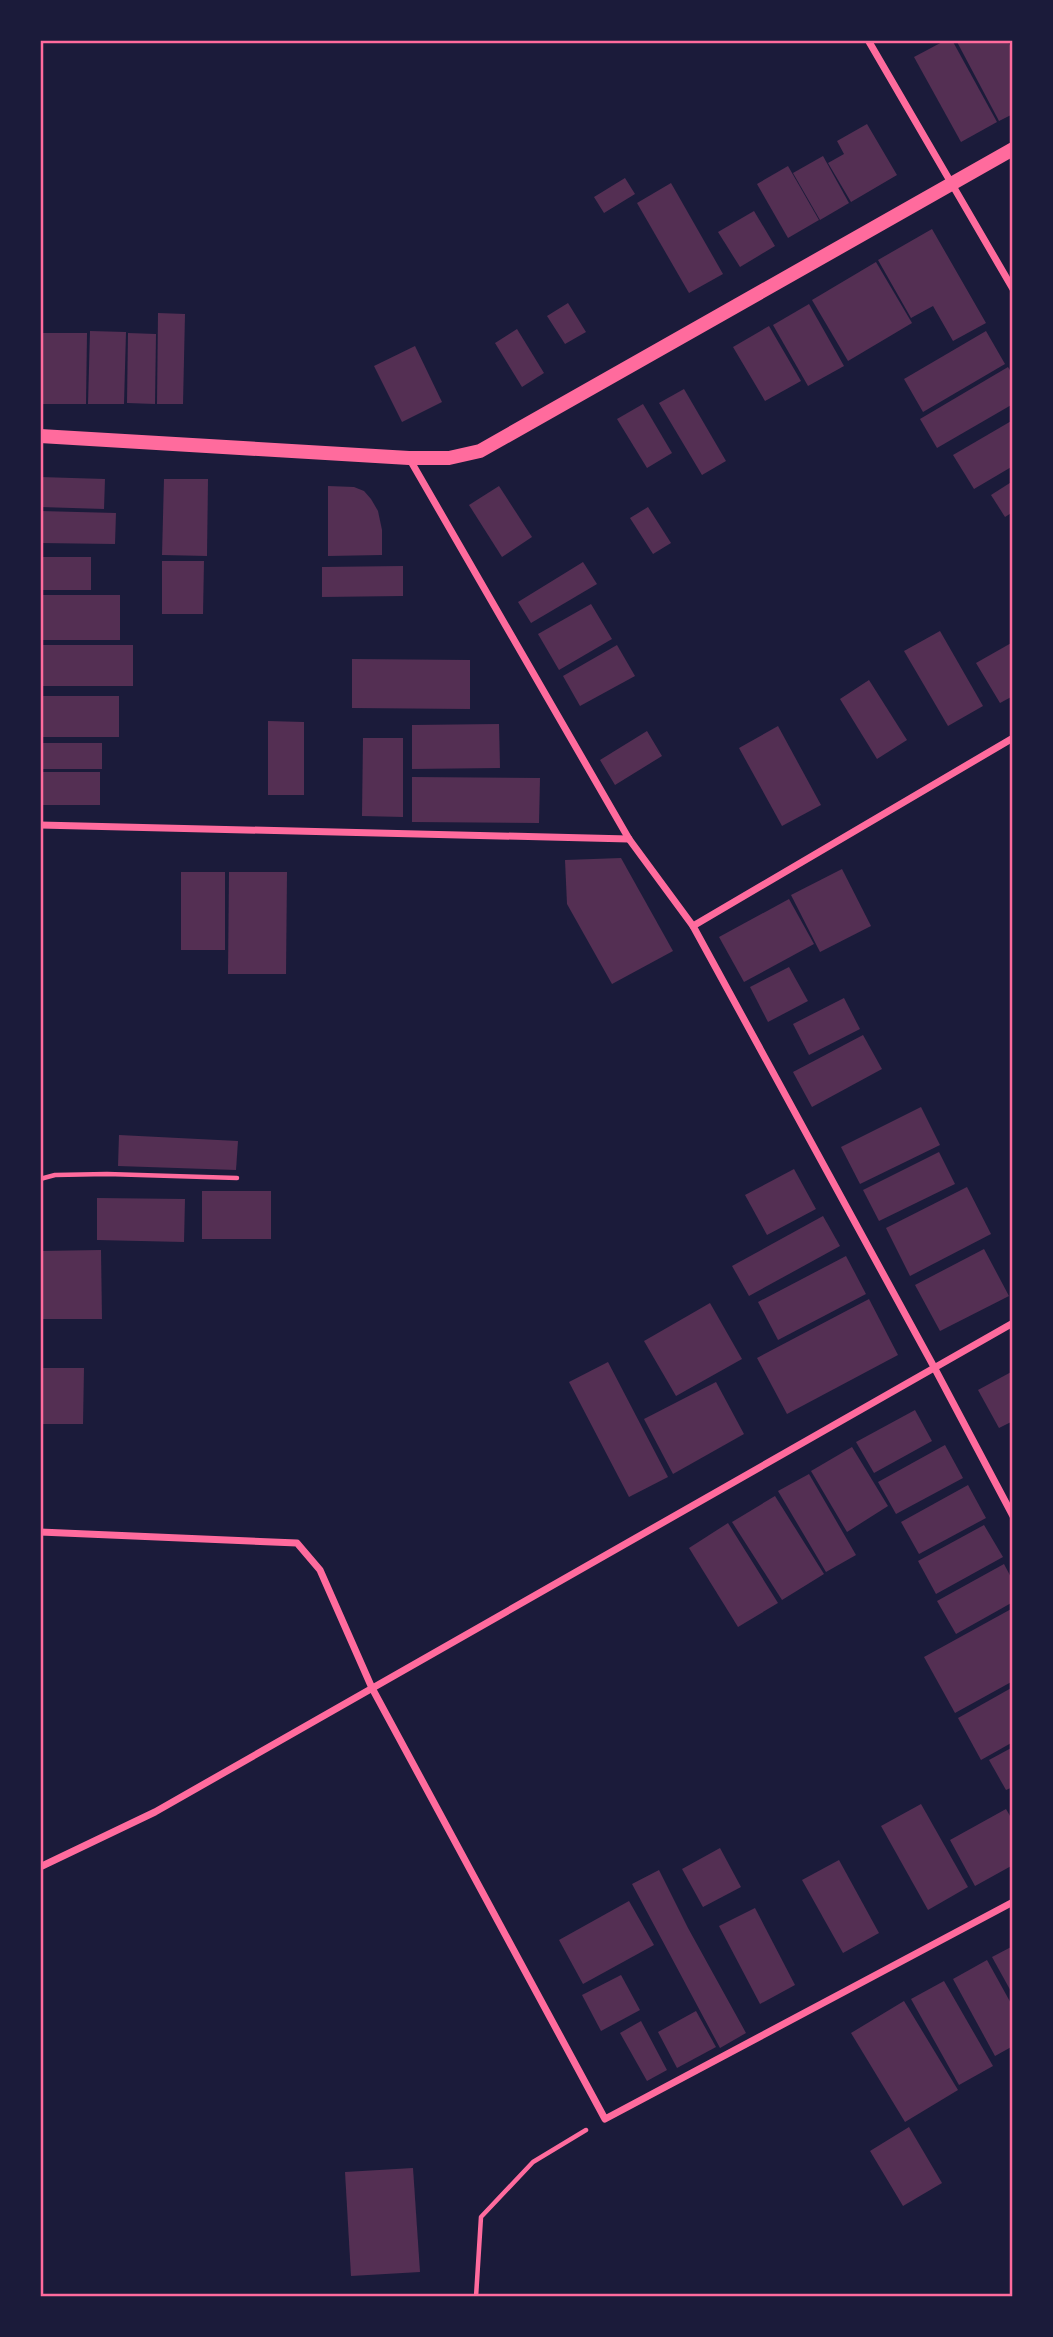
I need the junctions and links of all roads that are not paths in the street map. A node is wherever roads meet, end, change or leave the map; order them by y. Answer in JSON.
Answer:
{"nodes":[{"id":1,"x":868,"y":40,"type":"edge"},
{"id":2,"x":1013,"y":149,"type":"edge"},
{"id":3,"x":950,"y":183,"type":"junction"},
{"id":4,"x":1013,"y":289,"type":"edge"},
{"id":5,"x":40,"y":436,"type":"edge"},
{"id":6,"x":409,"y":458,"type":"junction"},
{"id":7,"x":1013,"y":738,"type":"edge"},
{"id":8,"x":40,"y":825,"type":"edge"},
{"id":9,"x":629,"y":839,"type":"junction"},
{"id":10,"x":693,"y":926,"type":"junction"},
{"id":11,"x":1013,"y":1323,"type":"edge"},
{"id":12,"x":934,"y":1367,"type":"junction"},
{"id":13,"x":1013,"y":1516,"type":"edge"},
{"id":14,"x":40,"y":1532,"type":"edge"},
{"id":15,"x":372,"y":1688,"type":"junction"},
{"id":16,"x":40,"y":1867,"type":"edge"},
{"id":17,"x":1013,"y":1902,"type":"edge"}],
"edges":[{"from":1,"to":3,"type":"street"},
{"from":2,"to":3,"type":"main road"},
{"from":3,"to":4,"type":"street"},
{"from":3,"to":6,"type":"main road"},
{"from":5,"to":6,"type":"main road"},
{"from":6,"to":9,"type":"street"},
{"from":7,"to":10,"type":"street"},
{"from":8,"to":9,"type":"street"},
{"from":9,"to":10,"type":"street"},
{"from":10,"to":12,"type":"street"},
{"from":11,"to":12,"type":"street"},
{"from":12,"to":13,"type":"street"},
{"from":12,"to":15,"type":"street"},
{"from":14,"to":15,"type":"street"},
{"from":15,"to":16,"type":"street"},
{"from":15,"to":17,"type":"street"}]}
